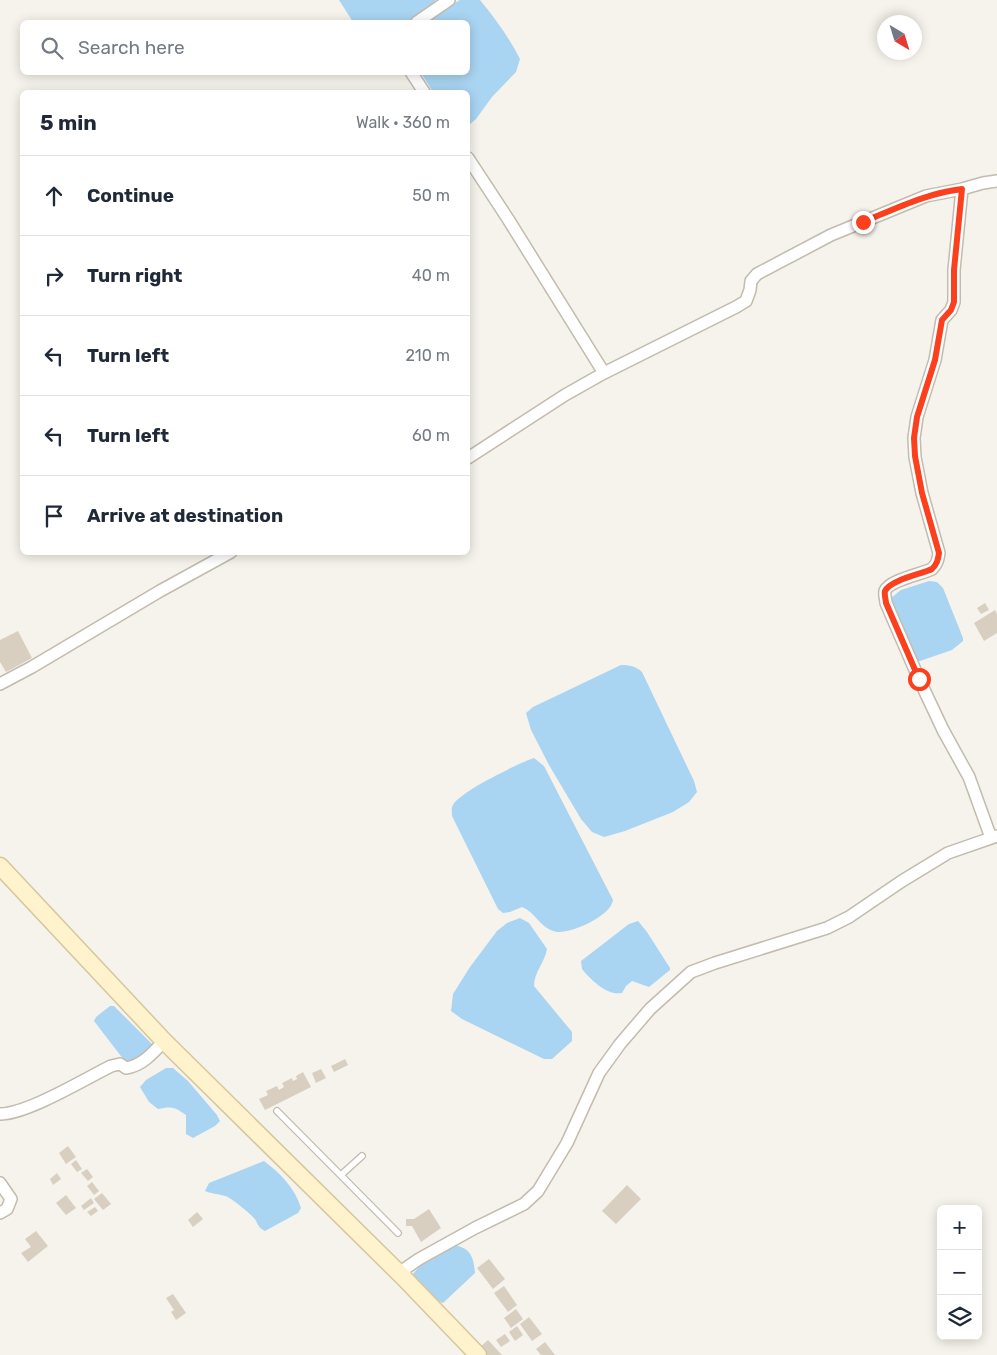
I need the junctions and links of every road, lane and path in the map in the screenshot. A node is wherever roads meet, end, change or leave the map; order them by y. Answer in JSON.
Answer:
{"nodes":[{"id":1,"x":449,"y":0,"type":"edge"},
{"id":2,"x":419,"y":20,"type":"edge"},
{"id":3,"x":413,"y":75,"type":"edge"},
{"id":4,"x":423,"y":90,"type":"edge"},
{"id":5,"x":470,"y":161,"type":"edge"},
{"id":6,"x":997,"y":181,"type":"edge"},
{"id":7,"x":962,"y":189,"type":"junction"},
{"id":8,"x":604,"y":373,"type":"junction"},
{"id":9,"x":470,"y":457,"type":"edge"},
{"id":10,"x":226,"y":555,"type":"edge"},
{"id":11,"x":0,"y":684,"type":"edge"},
{"id":12,"x":994,"y":837,"type":"edge"},
{"id":13,"x":0,"y":866,"type":"edge"},
{"id":14,"x":164,"y":1041,"type":"junction"},
{"id":15,"x":277,"y":1111,"type":"dead end"},
{"id":16,"x":0,"y":1114,"type":"edge"},
{"id":17,"x":362,"y":1156,"type":"dead end"},
{"id":18,"x":341,"y":1175,"type":"junction"},
{"id":19,"x":0,"y":1183,"type":"edge"},
{"id":20,"x":0,"y":1213,"type":"edge"},
{"id":21,"x":398,"y":1233,"type":"dead end"},
{"id":22,"x":403,"y":1276,"type":"junction"},
{"id":23,"x":478,"y":1355,"type":"edge"}],
"edges":[{"from":1,"to":2,"type":"street"},
{"from":3,"to":4,"type":"street"},
{"from":5,"to":8,"type":"street"},
{"from":6,"to":7,"type":"street"},
{"from":7,"to":8,"type":"street"},
{"from":7,"to":12,"type":"street"},
{"from":8,"to":9,"type":"street"},
{"from":10,"to":11,"type":"street"},
{"from":12,"to":22,"type":"street"},
{"from":13,"to":14,"type":"main road"},
{"from":14,"to":16,"type":"street"},
{"from":14,"to":22,"type":"main road"},
{"from":15,"to":18,"type":"lane"},
{"from":17,"to":18,"type":"lane"},
{"from":18,"to":21,"type":"lane"},
{"from":19,"to":20,"type":"street"},
{"from":22,"to":23,"type":"main road"}]}
